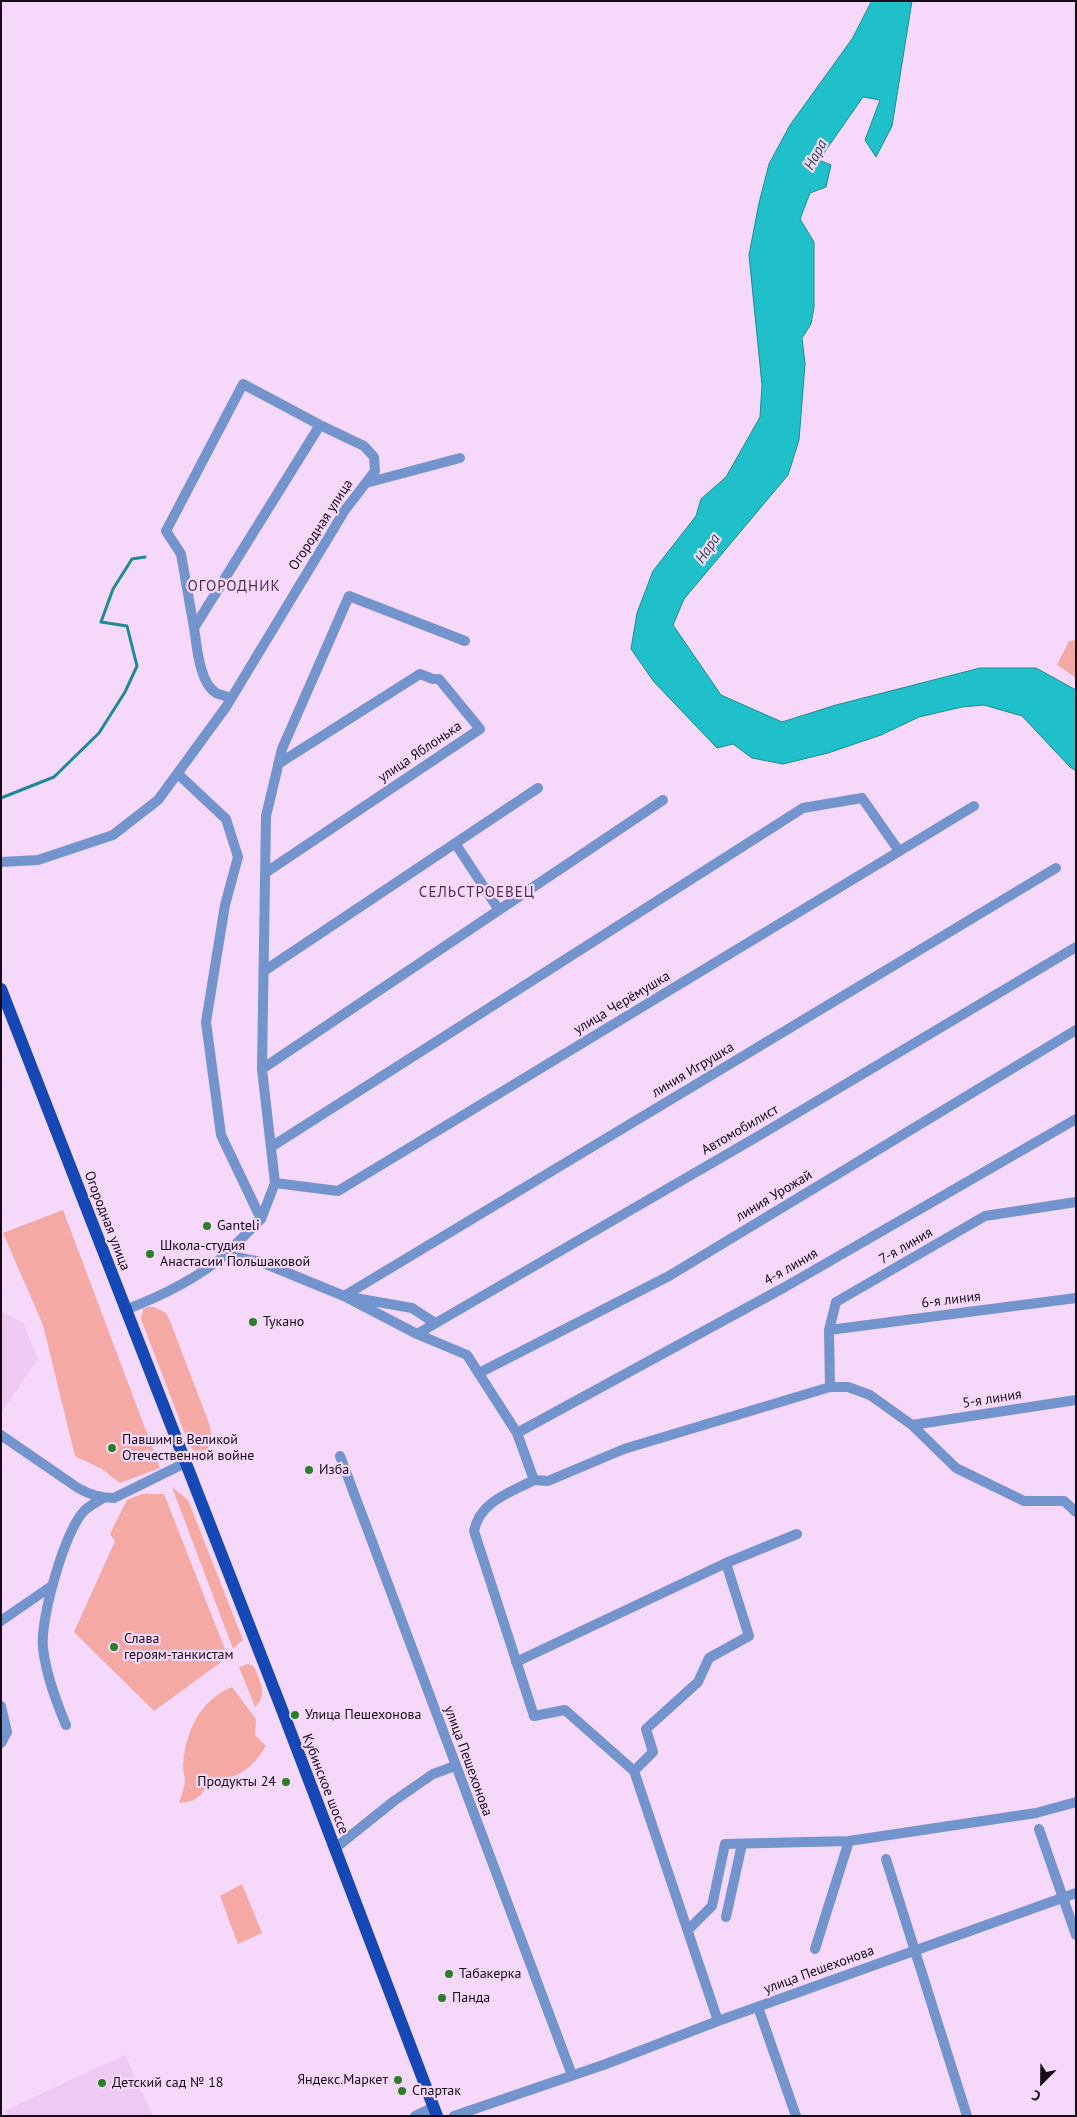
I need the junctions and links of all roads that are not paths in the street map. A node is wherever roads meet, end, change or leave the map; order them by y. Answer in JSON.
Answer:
{"nodes":[{"id":1,"x":320,"y":425,"type":"junction"},
{"id":2,"x":460,"y":458,"type":"dead end"},
{"id":3,"x":366,"y":483,"type":"junction"},
{"id":4,"x":194,"y":628,"type":"junction"},
{"id":5,"x":464,"y":641,"type":"dead end"},
{"id":6,"x":231,"y":698,"type":"junction"},
{"id":7,"x":278,"y":764,"type":"junction"},
{"id":8,"x":178,"y":774,"type":"junction"},
{"id":9,"x":538,"y":788,"type":"dead end"},
{"id":10,"x":663,"y":800,"type":"dead end"},
{"id":11,"x":974,"y":806,"type":"dead end"},
{"id":12,"x":455,"y":843,"type":"junction"},
{"id":13,"x":899,"y":851,"type":"junction"},
{"id":14,"x":1,"y":862,"type":"edge"},
{"id":15,"x":1056,"y":868,"type":"dead end"},
{"id":16,"x":265,"y":873,"type":"junction"},
{"id":17,"x":499,"y":910,"type":"junction"},
{"id":18,"x":1076,"y":947,"type":"edge"},
{"id":19,"x":264,"y":971,"type":"junction"},
{"id":20,"x":1,"y":989,"type":"edge"},
{"id":21,"x":1076,"y":1030,"type":"edge"},
{"id":22,"x":262,"y":1069,"type":"junction"},
{"id":23,"x":1076,"y":1119,"type":"edge"},
{"id":24,"x":271,"y":1147,"type":"junction"},
{"id":25,"x":275,"y":1183,"type":"junction"},
{"id":26,"x":1076,"y":1202,"type":"edge"},
{"id":27,"x":260,"y":1219,"type":"junction"},
{"id":28,"x":225,"y":1255,"type":"junction"},
{"id":29,"x":344,"y":1296,"type":"junction"},
{"id":30,"x":1076,"y":1298,"type":"edge"},
{"id":31,"x":125,"y":1310,"type":"junction"},
{"id":32,"x":435,"y":1323,"type":"junction"},
{"id":33,"x":829,"y":1330,"type":"junction"},
{"id":34,"x":417,"y":1334,"type":"junction"},
{"id":35,"x":479,"y":1373,"type":"junction"},
{"id":36,"x":830,"y":1387,"type":"junction"},
{"id":37,"x":1076,"y":1400,"type":"edge"},
{"id":38,"x":912,"y":1425,"type":"junction"},
{"id":39,"x":517,"y":1433,"type":"junction"},
{"id":40,"x":2,"y":1439,"type":"edge"},
{"id":41,"x":340,"y":1456,"type":"dead end"},
{"id":42,"x":185,"y":1463,"type":"junction"},
{"id":43,"x":534,"y":1480,"type":"junction"},
{"id":44,"x":103,"y":1498,"type":"junction"},
{"id":45,"x":1076,"y":1499,"type":"edge"},
{"id":46,"x":1064,"y":1501,"type":"junction"},
{"id":47,"x":1076,"y":1512,"type":"edge"},
{"id":48,"x":797,"y":1534,"type":"dead end"},
{"id":49,"x":726,"y":1563,"type":"junction"},
{"id":50,"x":52,"y":1585,"type":"junction"},
{"id":51,"x":1,"y":1621,"type":"edge"},
{"id":52,"x":516,"y":1662,"type":"junction"},
{"id":53,"x":1,"y":1706,"type":"edge"},
{"id":54,"x":66,"y":1725,"type":"dead end"},
{"id":55,"x":1,"y":1743,"type":"edge"},
{"id":56,"x":455,"y":1766,"type":"junction"},
{"id":57,"x":634,"y":1771,"type":"junction"},
{"id":58,"x":1076,"y":1802,"type":"edge"},
{"id":59,"x":1040,"y":1829,"type":"dead end"},
{"id":60,"x":849,"y":1841,"type":"junction"},
{"id":61,"x":742,"y":1844,"type":"junction"},
{"id":62,"x":334,"y":1849,"type":"junction"},
{"id":63,"x":886,"y":1859,"type":"dead end"},
{"id":64,"x":1076,"y":1893,"type":"edge"},
{"id":65,"x":1062,"y":1897,"type":"junction"},
{"id":66,"x":726,"y":1917,"type":"dead end"},
{"id":67,"x":688,"y":1930,"type":"junction"},
{"id":68,"x":1076,"y":1935,"type":"edge"},
{"id":69,"x":815,"y":1949,"type":"dead end"},
{"id":70,"x":914,"y":1950,"type":"junction"},
{"id":71,"x":758,"y":2007,"type":"junction"},
{"id":72,"x":718,"y":2021,"type":"junction"},
{"id":73,"x":572,"y":2075,"type":"junction"},
{"id":74,"x":435,"y":2111,"type":"edge"},
{"id":75,"x":415,"y":2116,"type":"edge"},
{"id":76,"x":454,"y":2116,"type":"edge"},
{"id":77,"x":796,"y":2116,"type":"edge"},
{"id":78,"x":967,"y":2116,"type":"edge"}],
"edges":[{"from":1,"to":3,"type":"street","name":"Огородная улица"},
{"from":1,"to":4,"type":"street"},
{"from":1,"to":4,"type":"street","name":"Огородная улица"},
{"from":2,"to":3,"type":"street"},
{"from":3,"to":6,"type":"street","name":"Огородная улица"},
{"from":4,"to":6,"type":"street"},
{"from":5,"to":7,"type":"street"},
{"from":6,"to":8,"type":"street","name":"Огородная улица"},
{"from":7,"to":16,"type":"street"},
{"from":7,"to":16,"type":"street","name":"улица Яблонька"},
{"from":8,"to":14,"type":"street","name":"Огородная улица"},
{"from":8,"to":27,"type":"street"},
{"from":9,"to":12,"type":"street"},
{"from":10,"to":17,"type":"street"},
{"from":11,"to":13,"type":"street","name":"улица Черёмушка"},
{"from":12,"to":17,"type":"street"},
{"from":12,"to":19,"type":"street"},
{"from":13,"to":24,"type":"street"},
{"from":13,"to":25,"type":"street","name":"улица Черёмушка"},
{"from":15,"to":29,"type":"street","name":"линия Игрушка"},
{"from":16,"to":19,"type":"street"},
{"from":17,"to":22,"type":"street"},
{"from":18,"to":32,"type":"street","name":"Автомобилист"},
{"from":19,"to":22,"type":"street"},
{"from":20,"to":31,"type":"main road","name":"Огородная улица"},
{"from":21,"to":35,"type":"street","name":"линия Урожай"},
{"from":22,"to":24,"type":"street"},
{"from":23,"to":39,"type":"street","name":"4-я линия"},
{"from":24,"to":25,"type":"street"},
{"from":25,"to":27,"type":"street"},
{"from":26,"to":33,"type":"street","name":"7-я линия"},
{"from":27,"to":28,"type":"street"},
{"from":28,"to":29,"type":"street"},
{"from":28,"to":31,"type":"street"},
{"from":29,"to":32,"type":"street"},
{"from":29,"to":34,"type":"street"},
{"from":30,"to":33,"type":"street","name":"6-я линия"},
{"from":31,"to":42,"type":"main road","name":"Огородная улица"},
{"from":32,"to":34,"type":"street","name":"Автомобилист"},
{"from":33,"to":36,"type":"street","name":"7-я линия"},
{"from":34,"to":35,"type":"street"},
{"from":35,"to":39,"type":"street"},
{"from":36,"to":38,"type":"street"},
{"from":36,"to":43,"type":"street"},
{"from":37,"to":38,"type":"street","name":"5-я линия"},
{"from":38,"to":46,"type":"street"},
{"from":39,"to":43,"type":"street"},
{"from":40,"to":44,"type":"street"},
{"from":41,"to":56,"type":"street","name":"улица Пешехонова"},
{"from":42,"to":44,"type":"street"},
{"from":42,"to":62,"type":"main road","name":"Кубинское шоссе"},
{"from":43,"to":52,"type":"street"},
{"from":44,"to":50,"type":"street"},
{"from":45,"to":46,"type":"street"},
{"from":46,"to":47,"type":"street"},
{"from":48,"to":49,"type":"street"},
{"from":49,"to":52,"type":"street"},
{"from":49,"to":57,"type":"street"},
{"from":50,"to":51,"type":"street"},
{"from":50,"to":54,"type":"street"},
{"from":52,"to":57,"type":"street"},
{"from":53,"to":55,"type":"street"},
{"from":56,"to":62,"type":"street"},
{"from":56,"to":73,"type":"street","name":"улица Пешехонова"},
{"from":57,"to":67,"type":"street"},
{"from":58,"to":60,"type":"street"},
{"from":59,"to":65,"type":"street"},
{"from":60,"to":61,"type":"street"},
{"from":60,"to":69,"type":"street"},
{"from":61,"to":66,"type":"street"},
{"from":61,"to":67,"type":"street"},
{"from":62,"to":74,"type":"main road","name":"Кубинское шоссе"},
{"from":63,"to":70,"type":"street"},
{"from":64,"to":65,"type":"street","name":"улица Пешехонова"},
{"from":65,"to":68,"type":"street"},
{"from":65,"to":70,"type":"street","name":"улица Пешехонова"},
{"from":67,"to":72,"type":"street"},
{"from":70,"to":71,"type":"street","name":"улица Пешехонова"},
{"from":70,"to":78,"type":"street"},
{"from":71,"to":72,"type":"street","name":"улица Пешехонова"},
{"from":71,"to":77,"type":"street"},
{"from":72,"to":73,"type":"street","name":"улица Пешехонова"},
{"from":73,"to":76,"type":"street","name":"улица Пешехонова"},
{"from":74,"to":75,"type":"street"}]}
